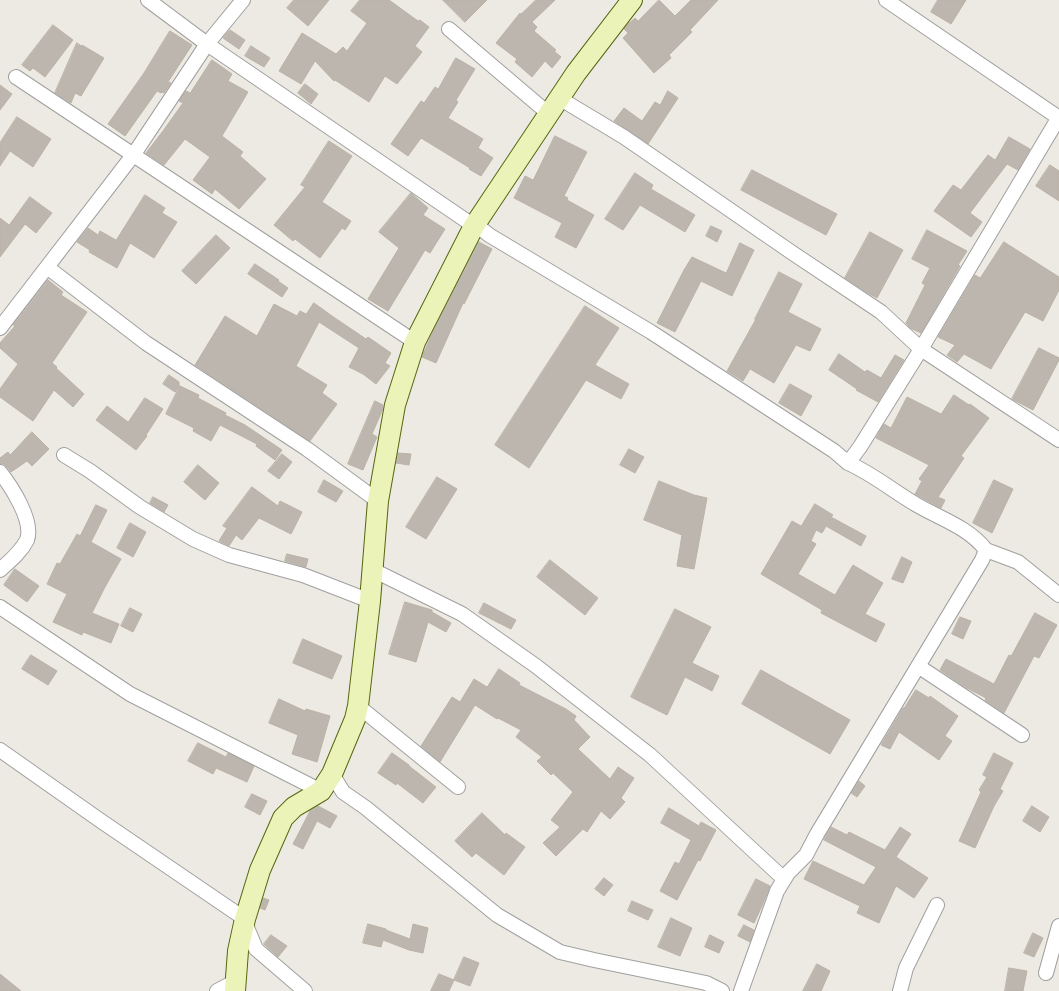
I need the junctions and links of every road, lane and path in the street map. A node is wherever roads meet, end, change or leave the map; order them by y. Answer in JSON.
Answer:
{"nodes":[{"id":1,"x":148,"y":0,"type":"edge"},
{"id":2,"x":242,"y":0,"type":"edge"},
{"id":3,"x":632,"y":0,"type":"edge"},
{"id":4,"x":886,"y":0,"type":"edge"},
{"id":5,"x":449,"y":29,"type":"dead end"},
{"id":6,"x":207,"y":44,"type":"junction"},
{"id":7,"x":16,"y":77,"type":"dead end"},
{"id":8,"x":554,"y":106,"type":"junction"},
{"id":9,"x":1059,"y":118,"type":"edge"},
{"id":10,"x":134,"y":154,"type":"junction"},
{"id":11,"x":474,"y":226,"type":"junction"},
{"id":12,"x":47,"y":267,"type":"junction"},
{"id":13,"x":0,"y":328,"type":"edge"},
{"id":14,"x":416,"y":342,"type":"junction"},
{"id":15,"x":921,"y":349,"type":"junction"},
{"id":16,"x":1059,"y":440,"type":"edge"},
{"id":17,"x":64,"y":455,"type":"dead end"},
{"id":18,"x":848,"y":463,"type":"junction"},
{"id":19,"x":0,"y":472,"type":"edge"},
{"id":20,"x":378,"y":501,"type":"junction"},
{"id":21,"x":986,"y":550,"type":"junction"},
{"id":22,"x":0,"y":570,"type":"edge"},
{"id":23,"x":373,"y":570,"type":"junction"},
{"id":24,"x":1059,"y":595,"type":"edge"},
{"id":25,"x":370,"y":602,"type":"junction"},
{"id":26,"x":0,"y":608,"type":"edge"},
{"id":27,"x":918,"y":666,"type":"junction"},
{"id":28,"x":358,"y":706,"type":"junction"},
{"id":29,"x":1022,"y":735,"type":"dead end"},
{"id":30,"x":0,"y":750,"type":"edge"},
{"id":31,"x":332,"y":774,"type":"junction"},
{"id":32,"x":458,"y":787,"type":"dead end"},
{"id":33,"x":321,"y":791,"type":"junction"},
{"id":34,"x":784,"y":879,"type":"junction"},
{"id":35,"x":936,"y":905,"type":"dead end"},
{"id":36,"x":245,"y":918,"type":"junction"},
{"id":37,"x":1059,"y":926,"type":"edge"},
{"id":38,"x":1046,"y":973,"type":"dead end"},
{"id":39,"x":236,"y":986,"type":"edge"},
{"id":40,"x":217,"y":991,"type":"edge"},
{"id":41,"x":305,"y":991,"type":"edge"},
{"id":42,"x":722,"y":991,"type":"edge"},
{"id":43,"x":741,"y":991,"type":"edge"},
{"id":44,"x":900,"y":991,"type":"edge"}],
"edges":[{"from":1,"to":6,"type":"street"},
{"from":2,"to":6,"type":"street"},
{"from":3,"to":8,"type":"street"},
{"from":4,"to":9,"type":"street"},
{"from":5,"to":8,"type":"street"},
{"from":6,"to":10,"type":"street"},
{"from":6,"to":11,"type":"street"},
{"from":7,"to":10,"type":"street"},
{"from":8,"to":11,"type":"street"},
{"from":8,"to":15,"type":"street"},
{"from":9,"to":15,"type":"street"},
{"from":10,"to":12,"type":"street"},
{"from":10,"to":14,"type":"street"},
{"from":11,"to":14,"type":"street"},
{"from":11,"to":18,"type":"street"},
{"from":12,"to":13,"type":"street"},
{"from":12,"to":20,"type":"street"},
{"from":14,"to":20,"type":"street"},
{"from":15,"to":16,"type":"street"},
{"from":15,"to":18,"type":"street"},
{"from":17,"to":25,"type":"street"},
{"from":18,"to":21,"type":"street"},
{"from":19,"to":22,"type":"street"},
{"from":20,"to":23,"type":"street"},
{"from":21,"to":24,"type":"street"},
{"from":21,"to":27,"type":"street"},
{"from":23,"to":25,"type":"street"},
{"from":23,"to":34,"type":"street"},
{"from":25,"to":28,"type":"street"},
{"from":26,"to":33,"type":"street"},
{"from":27,"to":29,"type":"street"},
{"from":27,"to":34,"type":"street"},
{"from":28,"to":31,"type":"street"},
{"from":28,"to":32,"type":"street"},
{"from":30,"to":36,"type":"street"},
{"from":31,"to":33,"type":"street"},
{"from":31,"to":42,"type":"street"},
{"from":33,"to":36,"type":"street"},
{"from":34,"to":43,"type":"street"},
{"from":35,"to":44,"type":"street"},
{"from":36,"to":39,"type":"street"},
{"from":36,"to":41,"type":"street"},
{"from":37,"to":38,"type":"street"},
{"from":39,"to":40,"type":"street"}]}
